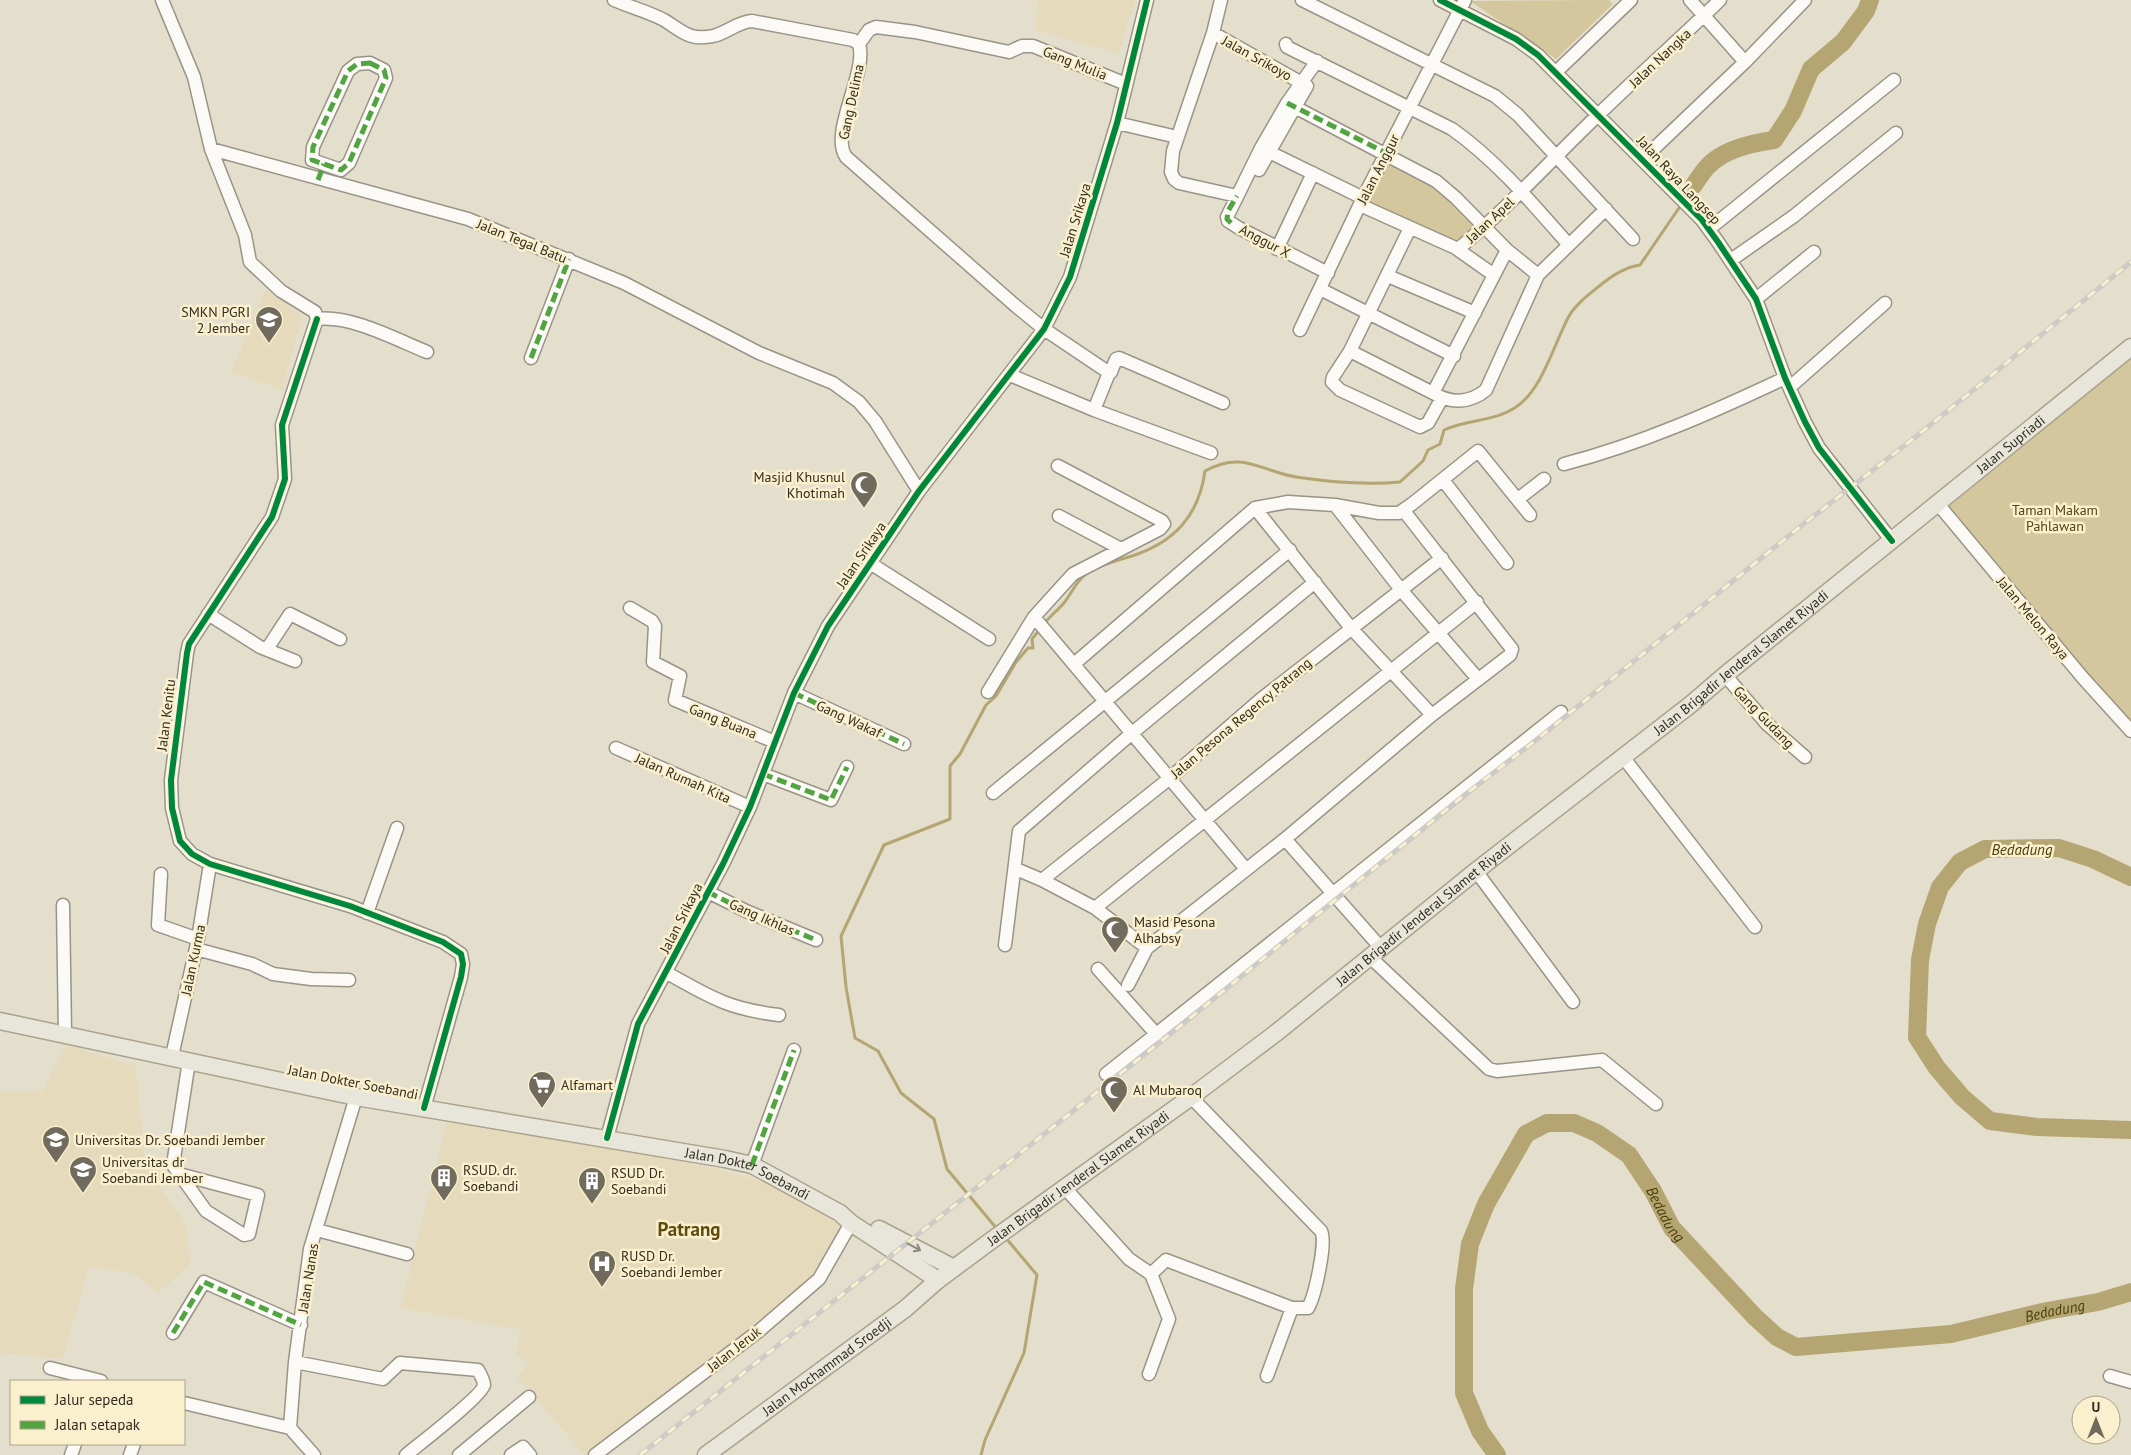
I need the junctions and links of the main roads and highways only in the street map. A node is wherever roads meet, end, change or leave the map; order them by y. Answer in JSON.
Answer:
{"nodes":[{"id":1,"x":2131,"y":348,"type":"edge"},
{"id":2,"x":1892,"y":541,"type":"joint"},
{"id":3,"x":0,"y":1021,"type":"edge"},
{"id":4,"x":946,"y":1274,"type":"junction"},
{"id":5,"x":706,"y":1455,"type":"edge"}],
"edges":[{"from":1,"to":2,"type":"main road","name":"Jalan Supriadi"},
{"from":2,"to":4,"type":"main road","name":"Jalan Brigadir Jenderal Slamet Riyadi"},
{"from":3,"to":4,"type":"main road","name":"Jalan Dokter Soebandi"},
{"from":4,"to":5,"type":"main road","name":"Jalan Mochammad Sroedji"}]}
